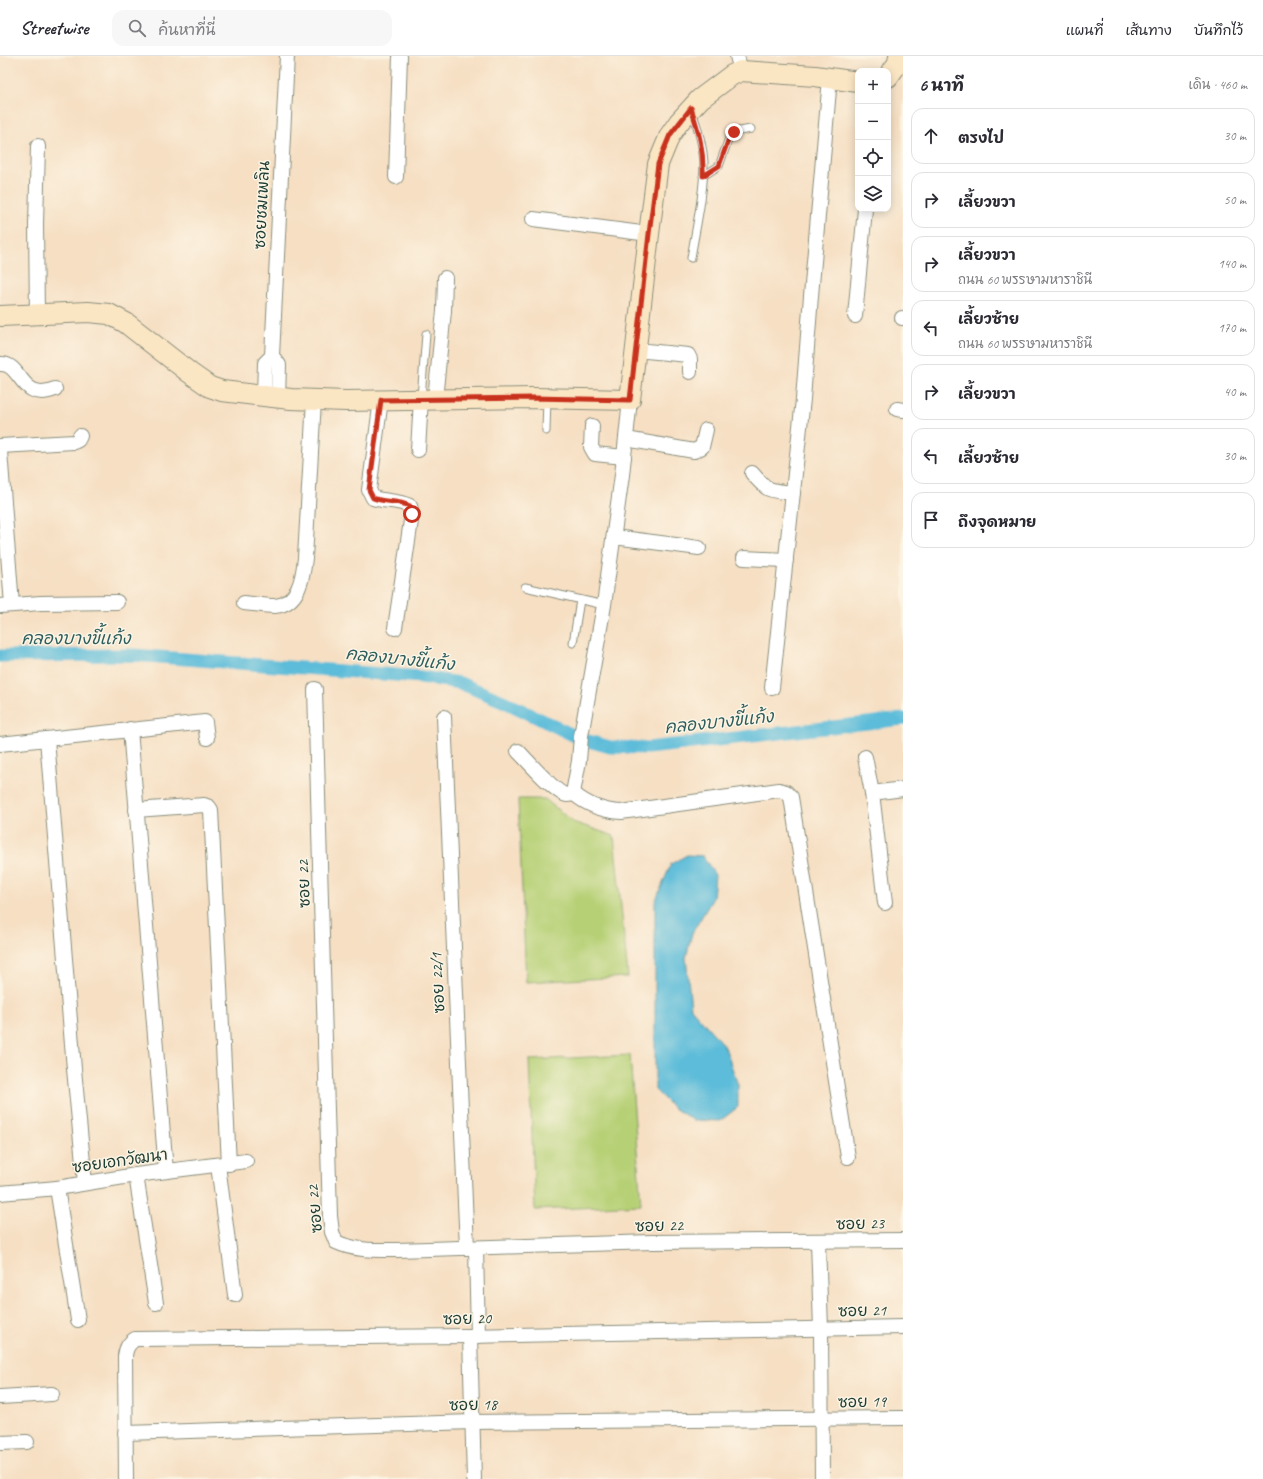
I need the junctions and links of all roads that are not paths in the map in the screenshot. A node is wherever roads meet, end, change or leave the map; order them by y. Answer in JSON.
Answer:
{"nodes":[{"id":1,"x":287,"y":56,"type":"edge"},
{"id":2,"x":400,"y":56,"type":"edge"},
{"id":3,"x":899,"y":56,"type":"edge"},
{"id":4,"x":739,"y":64,"type":"edge"},
{"id":5,"x":891,"y":73,"type":"edge"},
{"id":6,"x":830,"y":78,"type":"junction"},
{"id":7,"x":855,"y":82,"type":"edge"},
{"id":8,"x":691,"y":108,"type":"junction"},
{"id":9,"x":751,"y":129,"type":"dead end"},
{"id":10,"x":38,"y":146,"type":"dead end"},
{"id":11,"x":703,"y":176,"type":"junction"},
{"id":12,"x":396,"y":177,"type":"dead end"},
{"id":13,"x":865,"y":212,"type":"edge"},
{"id":14,"x":533,"y":218,"type":"dead end"},
{"id":15,"x":649,"y":234,"type":"junction"},
{"id":16,"x":691,"y":258,"type":"dead end"},
{"id":17,"x":445,"y":278,"type":"dead end"},
{"id":18,"x":37,"y":315,"type":"junction"},
{"id":19,"x":0,"y":316,"type":"edge"},
{"id":20,"x":855,"y":316,"type":"dead end"},
{"id":21,"x":426,"y":334,"type":"dead end"},
{"id":22,"x":636,"y":350,"type":"junction"},
{"id":23,"x":0,"y":364,"type":"edge"},
{"id":24,"x":690,"y":372,"type":"dead end"},
{"id":25,"x":55,"y":389,"type":"dead end"},
{"id":26,"x":271,"y":397,"type":"junction"},
{"id":27,"x":547,"y":398,"type":"junction"},
{"id":28,"x":428,"y":399,"type":"junction"},
{"id":29,"x":314,"y":400,"type":"junction"},
{"id":30,"x":381,"y":400,"type":"junction"},
{"id":31,"x":630,"y":400,"type":"junction"},
{"id":32,"x":592,"y":426,"type":"dead end"},
{"id":33,"x":706,"y":430,"type":"dead end"},
{"id":34,"x":546,"y":431,"type":"dead end"},
{"id":35,"x":80,"y":436,"type":"dead end"},
{"id":36,"x":626,"y":439,"type":"junction"},
{"id":37,"x":0,"y":446,"type":"edge"},
{"id":38,"x":418,"y":450,"type":"dead end"},
{"id":39,"x":0,"y":451,"type":"edge"},
{"id":40,"x":624,"y":457,"type":"junction"},
{"id":41,"x":752,"y":473,"type":"dead end"},
{"id":42,"x":793,"y":493,"type":"junction"},
{"id":43,"x":614,"y":537,"type":"junction"},
{"id":44,"x":699,"y":548,"type":"dead end"},
{"id":45,"x":744,"y":558,"type":"dead end"},
{"id":46,"x":786,"y":560,"type":"junction"},
{"id":47,"x":525,"y":587,"type":"dead end"},
{"id":48,"x":580,"y":600,"type":"junction"},
{"id":49,"x":117,"y":602,"type":"dead end"},
{"id":50,"x":244,"y":603,"type":"dead end"},
{"id":51,"x":604,"y":605,"type":"junction"},
{"id":52,"x":6,"y":606,"type":"edge"},
{"id":53,"x":395,"y":628,"type":"dead end"},
{"id":54,"x":573,"y":643,"type":"dead end"},
{"id":55,"x":772,"y":688,"type":"dead end"},
{"id":56,"x":315,"y":689,"type":"dead end"},
{"id":57,"x":444,"y":717,"type":"dead end"},
{"id":58,"x":130,"y":729,"type":"junction"},
{"id":59,"x":47,"y":738,"type":"junction"},
{"id":60,"x":207,"y":738,"type":"dead end"},
{"id":61,"x":0,"y":744,"type":"edge"},
{"id":62,"x":518,"y":751,"type":"dead end"},
{"id":63,"x":865,"y":758,"type":"dead end"},
{"id":64,"x":903,"y":789,"type":"edge"},
{"id":65,"x":573,"y":793,"type":"junction"},
{"id":66,"x":872,"y":793,"type":"junction"},
{"id":67,"x":136,"y":810,"type":"junction"},
{"id":68,"x":885,"y":902,"type":"dead end"},
{"id":69,"x":848,"y":1157,"type":"dead end"},
{"id":70,"x":246,"y":1161,"type":"dead end"},
{"id":71,"x":224,"y":1164,"type":"junction"},
{"id":72,"x":166,"y":1171,"type":"junction"},
{"id":73,"x":136,"y":1175,"type":"junction"},
{"id":74,"x":85,"y":1183,"type":"junction"},
{"id":75,"x":57,"y":1188,"type":"junction"},
{"id":76,"x":0,"y":1194,"type":"edge"},
{"id":77,"x":903,"y":1240,"type":"edge"},
{"id":78,"x":818,"y":1241,"type":"junction"},
{"id":79,"x":472,"y":1248,"type":"junction"},
{"id":80,"x":235,"y":1295,"type":"dead end"},
{"id":81,"x":156,"y":1304,"type":"dead end"},
{"id":82,"x":78,"y":1320,"type":"dead end"},
{"id":83,"x":903,"y":1327,"type":"edge"},
{"id":84,"x":821,"y":1329,"type":"junction"},
{"id":85,"x":474,"y":1336,"type":"junction"},
{"id":86,"x":52,"y":1394,"type":"dead end"},
{"id":87,"x":0,"y":1397,"type":"edge"},
{"id":88,"x":903,"y":1418,"type":"edge"},
{"id":89,"x":822,"y":1419,"type":"junction"},
{"id":90,"x":473,"y":1422,"type":"junction"},
{"id":91,"x":125,"y":1433,"type":"junction"},
{"id":92,"x":27,"y":1442,"type":"dead end"},
{"id":93,"x":0,"y":1443,"type":"edge"},
{"id":94,"x":126,"y":1479,"type":"edge"},
{"id":95,"x":474,"y":1479,"type":"edge"},
{"id":96,"x":822,"y":1479,"type":"edge"}],
"edges":[{"from":1,"to":26,"type":"street","name":"ซอยชมเพลิน"},
{"from":2,"to":12,"type":"street"},
{"from":3,"to":5,"type":"street"},
{"from":4,"to":6,"type":"street"},
{"from":4,"to":8,"type":"street"},
{"from":6,"to":7,"type":"street"},
{"from":6,"to":42,"type":"street"},
{"from":8,"to":11,"type":"lane"},
{"from":8,"to":15,"type":"street"},
{"from":9,"to":11,"type":"lane"},
{"from":10,"to":18,"type":"street"},
{"from":11,"to":16,"type":"lane"},
{"from":13,"to":20,"type":"street"},
{"from":14,"to":15,"type":"street"},
{"from":15,"to":22,"type":"street"},
{"from":17,"to":28,"type":"street"},
{"from":18,"to":19,"type":"street"},
{"from":18,"to":26,"type":"street"},
{"from":21,"to":28,"type":"lane"},
{"from":22,"to":24,"type":"street"},
{"from":22,"to":31,"type":"street"},
{"from":23,"to":25,"type":"street"},
{"from":26,"to":29,"type":"street"},
{"from":27,"to":28,"type":"street"},
{"from":27,"to":31,"type":"street"},
{"from":27,"to":34,"type":"lane"},
{"from":28,"to":30,"type":"street"},
{"from":28,"to":38,"type":"street"},
{"from":29,"to":30,"type":"street"},
{"from":29,"to":50,"type":"street"},
{"from":30,"to":53,"type":"street"},
{"from":31,"to":36,"type":"street"},
{"from":32,"to":40,"type":"street"},
{"from":33,"to":36,"type":"street"},
{"from":35,"to":37,"type":"street"},
{"from":36,"to":40,"type":"street"},
{"from":39,"to":52,"type":"street"},
{"from":40,"to":43,"type":"street"},
{"from":41,"to":42,"type":"street"},
{"from":42,"to":46,"type":"street"},
{"from":43,"to":44,"type":"street"},
{"from":43,"to":51,"type":"street"},
{"from":45,"to":46,"type":"street"},
{"from":46,"to":55,"type":"street"},
{"from":47,"to":48,"type":"lane"},
{"from":48,"to":51,"type":"lane"},
{"from":48,"to":54,"type":"lane"},
{"from":49,"to":52,"type":"street"},
{"from":51,"to":65,"type":"street"},
{"from":56,"to":79,"type":"street","name":"ซอย 22"},
{"from":57,"to":79,"type":"street","name":"ซอย 22/1"},
{"from":58,"to":59,"type":"street"},
{"from":58,"to":60,"type":"street"},
{"from":58,"to":67,"type":"street"},
{"from":59,"to":61,"type":"street"},
{"from":59,"to":74,"type":"street"},
{"from":62,"to":65,"type":"street"},
{"from":63,"to":66,"type":"street"},
{"from":64,"to":66,"type":"street"},
{"from":65,"to":69,"type":"street"},
{"from":66,"to":68,"type":"street"},
{"from":67,"to":71,"type":"street"},
{"from":67,"to":72,"type":"street"},
{"from":70,"to":71,"type":"street","name":"ซอยเอกวัฒนา"},
{"from":71,"to":72,"type":"street","name":"ซอยเอกวัฒนา"},
{"from":71,"to":80,"type":"street"},
{"from":72,"to":73,"type":"street","name":"ซอยเอกวัฒนา"},
{"from":73,"to":74,"type":"street","name":"ซอยเอกวัฒนา"},
{"from":73,"to":81,"type":"street"},
{"from":74,"to":75,"type":"street","name":"ซอยเอกวัฒนา"},
{"from":75,"to":76,"type":"street","name":"ซอยเอกวัฒนา"},
{"from":75,"to":82,"type":"street"},
{"from":77,"to":78,"type":"street","name":"ซอย 23"},
{"from":78,"to":79,"type":"street","name":"ซอย 22"},
{"from":78,"to":84,"type":"street"},
{"from":79,"to":85,"type":"street","name":"ซอย 22/1"},
{"from":83,"to":84,"type":"street","name":"ซอย 21"},
{"from":84,"to":85,"type":"street","name":"ซอย 20"},
{"from":84,"to":89,"type":"street"},
{"from":85,"to":90,"type":"street","name":"ซอย 22/1"},
{"from":85,"to":91,"type":"street","name":"ซอย 20"},
{"from":86,"to":87,"type":"street"},
{"from":88,"to":89,"type":"street","name":"ซอย 19"},
{"from":89,"to":90,"type":"street","name":"ซอย 18"},
{"from":89,"to":96,"type":"street"},
{"from":90,"to":91,"type":"street","name":"ซอย 18"},
{"from":90,"to":95,"type":"street","name":"ซอย 22/1"},
{"from":91,"to":94,"type":"street"},
{"from":92,"to":93,"type":"street"}]}
